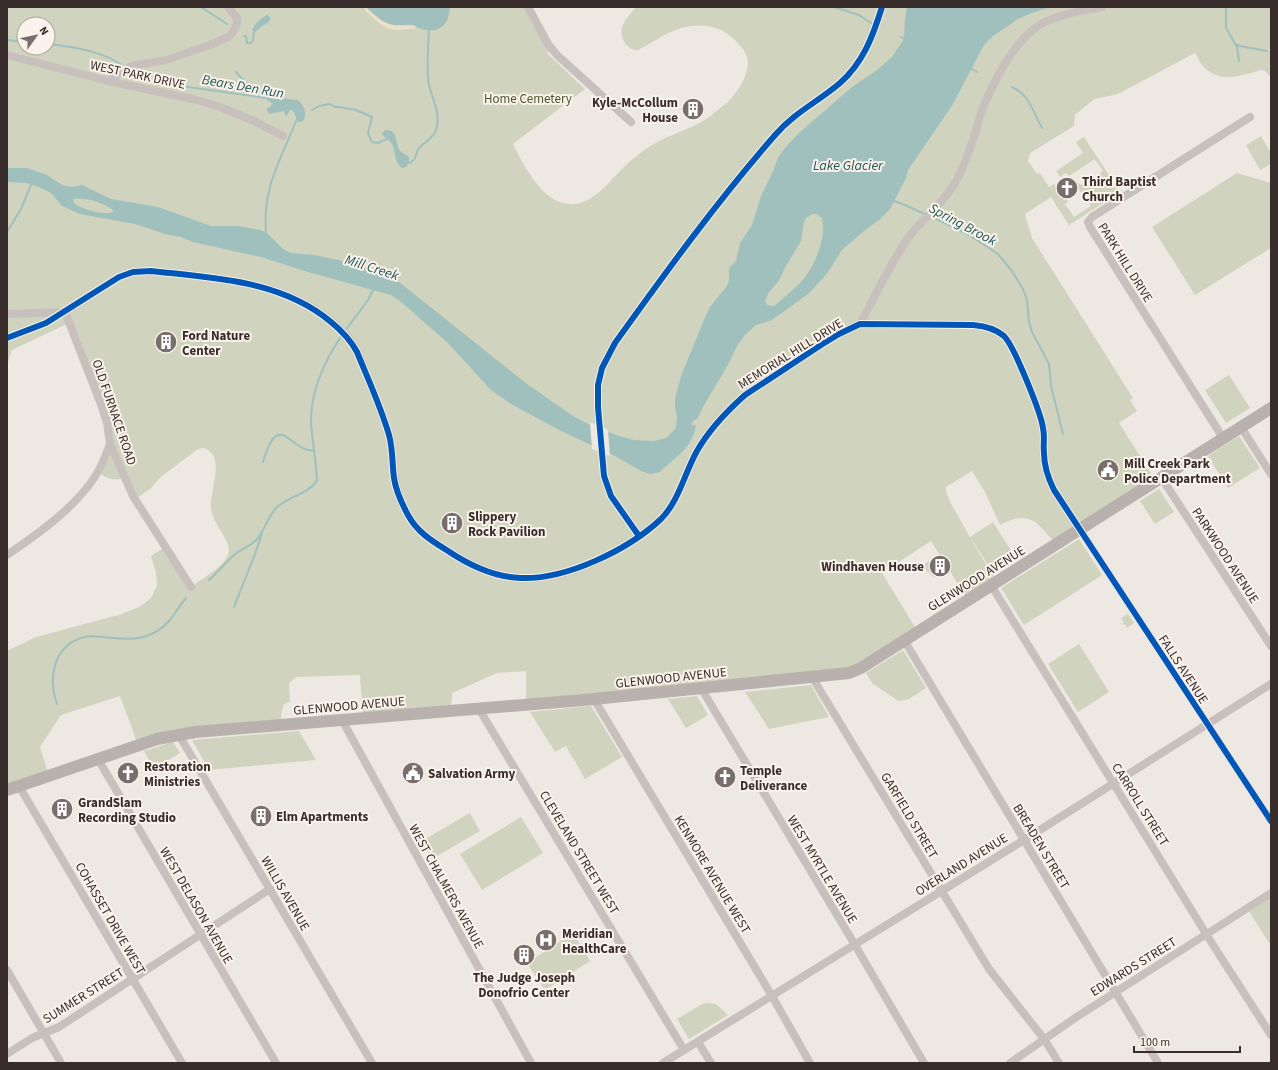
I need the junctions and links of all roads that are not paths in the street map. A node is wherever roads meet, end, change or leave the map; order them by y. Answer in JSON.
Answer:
{"nodes":[{"id":1,"x":228,"y":7,"type":"edge"},
{"id":2,"x":528,"y":7,"type":"edge"},
{"id":3,"x":1102,"y":7,"type":"edge"},
{"id":4,"x":7,"y":55,"type":"edge"},
{"id":5,"x":108,"y":81,"type":"junction"},
{"id":6,"x":1250,"y":117,"type":"dead end"},
{"id":7,"x":631,"y":122,"type":"dead end"},
{"id":8,"x":282,"y":136,"type":"dead end"},
{"id":9,"x":65,"y":312,"type":"junction"},
{"id":10,"x":7,"y":314,"type":"edge"},
{"id":11,"x":860,"y":324,"type":"junction"},
{"id":12,"x":1271,"y":408,"type":"edge"},
{"id":13,"x":1240,"y":427,"type":"junction"},
{"id":14,"x":1223,"y":438,"type":"junction"},
{"id":15,"x":110,"y":444,"type":"junction"},
{"id":16,"x":1271,"y":474,"type":"edge"},
{"id":17,"x":1161,"y":477,"type":"junction"},
{"id":18,"x":1080,"y":529,"type":"junction"},
{"id":19,"x":7,"y":555,"type":"edge"},
{"id":20,"x":991,"y":586,"type":"junction"},
{"id":21,"x":191,"y":587,"type":"dead end"},
{"id":22,"x":904,"y":640,"type":"junction"},
{"id":23,"x":1271,"y":646,"type":"edge"},
{"id":24,"x":812,"y":677,"type":"junction"},
{"id":25,"x":1271,"y":684,"type":"edge"},
{"id":26,"x":701,"y":688,"type":"junction"},
{"id":27,"x":594,"y":699,"type":"junction"},
{"id":28,"x":479,"y":709,"type":"junction"},
{"id":29,"x":342,"y":720,"type":"junction"},
{"id":30,"x":1207,"y":724,"type":"junction"},
{"id":31,"x":179,"y":735,"type":"junction"},
{"id":32,"x":98,"y":759,"type":"junction"},
{"id":33,"x":1114,"y":783,"type":"junction"},
{"id":34,"x":19,"y":786,"type":"junction"},
{"id":35,"x":7,"y":790,"type":"edge"},
{"id":36,"x":1271,"y":821,"type":"edge"},
{"id":37,"x":1024,"y":840,"type":"junction"},
{"id":38,"x":270,"y":889,"type":"junction"},
{"id":39,"x":942,"y":891,"type":"junction"},
{"id":40,"x":1271,"y":893,"type":"edge"},
{"id":41,"x":200,"y":934,"type":"junction"},
{"id":42,"x":1206,"y":934,"type":"junction"},
{"id":43,"x":855,"y":945,"type":"junction"},
{"id":44,"x":7,"y":970,"type":"edge"},
{"id":45,"x":132,"y":979,"type":"junction"},
{"id":46,"x":1115,"y":992,"type":"junction"},
{"id":47,"x":772,"y":996,"type":"junction"},
{"id":48,"x":44,"y":1033,"type":"junction"},
{"id":49,"x":1271,"y":1035,"type":"edge"},
{"id":50,"x":1044,"y":1039,"type":"junction"},
{"id":51,"x":698,"y":1042,"type":"junction"},
{"id":52,"x":684,"y":1050,"type":"junction"},
{"id":53,"x":7,"y":1054,"type":"edge"},
{"id":54,"x":61,"y":1063,"type":"edge"},
{"id":55,"x":182,"y":1063,"type":"edge"},
{"id":56,"x":276,"y":1063,"type":"edge"},
{"id":57,"x":372,"y":1063,"type":"edge"},
{"id":58,"x":531,"y":1063,"type":"edge"},
{"id":59,"x":663,"y":1063,"type":"edge"},
{"id":60,"x":711,"y":1063,"type":"edge"},
{"id":61,"x":810,"y":1063,"type":"edge"},
{"id":62,"x":924,"y":1063,"type":"edge"},
{"id":63,"x":1010,"y":1063,"type":"edge"},
{"id":64,"x":1059,"y":1063,"type":"edge"},
{"id":65,"x":1158,"y":1063,"type":"edge"}],
"edges":[{"from":1,"to":5,"type":"street"},
{"from":2,"to":7,"type":"street"},
{"from":3,"to":11,"type":"street"},
{"from":4,"to":5,"type":"street","name":"WEST PARK DRIVE"},
{"from":5,"to":8,"type":"street","name":"WEST PARK DRIVE"},
{"from":6,"to":14,"type":"street","name":"PARK HILL DRIVE"},
{"from":9,"to":10,"type":"street"},
{"from":9,"to":11,"type":"street","name":"MEMORIAL HILL DRIVE"},
{"from":9,"to":15,"type":"street","name":"OLD FURNACE ROAD"},
{"from":11,"to":18,"type":"street","name":"MEMORIAL HILL DRIVE"},
{"from":12,"to":13,"type":"main road","name":"GLENWOOD AVENUE"},
{"from":13,"to":14,"type":"main road","name":"GLENWOOD AVENUE"},
{"from":13,"to":16,"type":"street"},
{"from":14,"to":17,"type":"main road","name":"GLENWOOD AVENUE"},
{"from":15,"to":19,"type":"street"},
{"from":15,"to":21,"type":"street","name":"OLD FURNACE ROAD"},
{"from":17,"to":18,"type":"main road","name":"GLENWOOD AVENUE"},
{"from":17,"to":23,"type":"street","name":"PARKWOOD AVENUE"},
{"from":18,"to":20,"type":"main road","name":"GLENWOOD AVENUE"},
{"from":18,"to":30,"type":"street","name":"FALLS AVENUE"},
{"from":20,"to":22,"type":"main road","name":"GLENWOOD AVENUE"},
{"from":20,"to":33,"type":"street","name":"CARROLL STREET"},
{"from":22,"to":24,"type":"main road","name":"GLENWOOD AVENUE"},
{"from":22,"to":37,"type":"street","name":"BREADEN STREET"},
{"from":24,"to":26,"type":"main road","name":"GLENWOOD AVENUE"},
{"from":24,"to":39,"type":"street","name":"GARFIELD STREET"},
{"from":25,"to":30,"type":"street","name":"OVERLAND AVENUE"},
{"from":26,"to":27,"type":"main road","name":"GLENWOOD AVENUE"},
{"from":26,"to":43,"type":"street","name":"WEST MYRTLE AVENUE"},
{"from":27,"to":28,"type":"main road","name":"GLENWOOD AVENUE"},
{"from":27,"to":47,"type":"street","name":"KENMORE AVENUE WEST"},
{"from":28,"to":29,"type":"main road","name":"GLENWOOD AVENUE"},
{"from":28,"to":52,"type":"street","name":"CLEVELAND STREET WEST"},
{"from":29,"to":31,"type":"main road","name":"GLENWOOD AVENUE"},
{"from":29,"to":58,"type":"street","name":"WEST CHALMERS AVENUE"},
{"from":30,"to":33,"type":"street","name":"OVERLAND AVENUE"},
{"from":30,"to":36,"type":"street","name":"FALLS AVENUE"},
{"from":31,"to":32,"type":"main road","name":"GLENWOOD AVENUE"},
{"from":31,"to":38,"type":"street","name":"WILLIS AVENUE"},
{"from":32,"to":34,"type":"main road","name":"GLENWOOD AVENUE"},
{"from":32,"to":41,"type":"street","name":"WEST DELASON AVENUE"},
{"from":33,"to":37,"type":"street","name":"OVERLAND AVENUE"},
{"from":33,"to":42,"type":"street","name":"CARROLL STREET"},
{"from":34,"to":35,"type":"main road","name":"GLENWOOD AVENUE"},
{"from":34,"to":45,"type":"street","name":"COHASSET DRIVE WEST"},
{"from":37,"to":39,"type":"street","name":"OVERLAND AVENUE"},
{"from":37,"to":46,"type":"street","name":"BREADEN STREET"},
{"from":38,"to":41,"type":"street","name":"SUMMER STREET"},
{"from":38,"to":57,"type":"street","name":"WILLIS AVENUE"},
{"from":39,"to":43,"type":"street","name":"OVERLAND AVENUE"},
{"from":39,"to":50,"type":"street","name":"GARFIELD STREET"},
{"from":40,"to":42,"type":"street","name":"EDWARDS STREET"},
{"from":41,"to":45,"type":"street","name":"SUMMER STREET"},
{"from":41,"to":56,"type":"street","name":"WEST DELASON AVENUE"},
{"from":42,"to":46,"type":"street","name":"EDWARDS STREET"},
{"from":42,"to":49,"type":"street","name":"CARROLL STREET"},
{"from":43,"to":47,"type":"street","name":"OVERLAND AVENUE"},
{"from":43,"to":62,"type":"street","name":"WEST MYRTLE AVENUE"},
{"from":44,"to":48,"type":"street"},
{"from":45,"to":48,"type":"street","name":"SUMMER STREET"},
{"from":45,"to":55,"type":"street","name":"COHASSET DRIVE WEST"},
{"from":46,"to":50,"type":"street","name":"EDWARDS STREET"},
{"from":46,"to":65,"type":"street","name":"BREADEN STREET"},
{"from":47,"to":51,"type":"street","name":"OVERLAND AVENUE"},
{"from":47,"to":61,"type":"street","name":"KENMORE AVENUE WEST"},
{"from":48,"to":53,"type":"street","name":"SUMMER STREET"},
{"from":48,"to":54,"type":"street"},
{"from":50,"to":63,"type":"street","name":"EDWARDS STREET"},
{"from":50,"to":64,"type":"street","name":"GARFIELD STREET"},
{"from":51,"to":52,"type":"street","name":"OVERLAND AVENUE"},
{"from":51,"to":60,"type":"street"},
{"from":52,"to":59,"type":"street","name":"OVERLAND AVENUE"}]}
